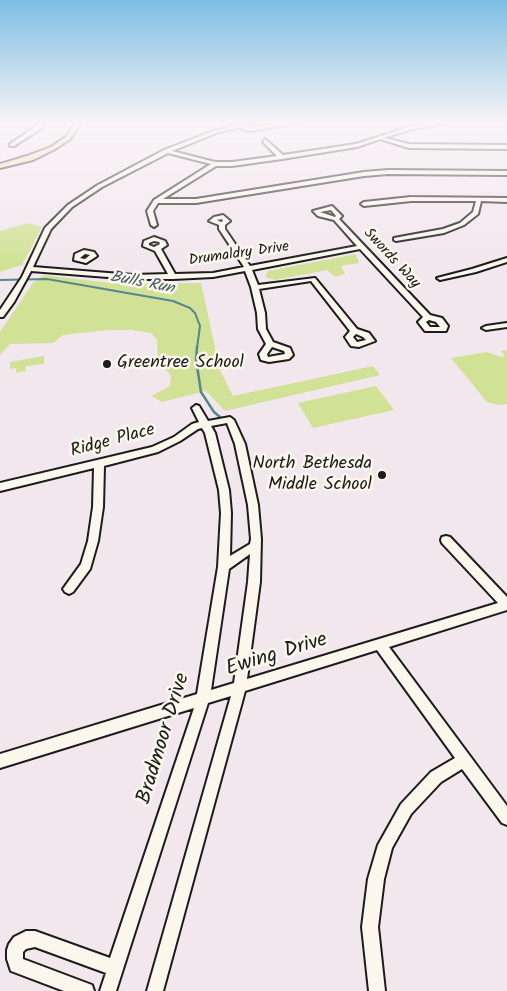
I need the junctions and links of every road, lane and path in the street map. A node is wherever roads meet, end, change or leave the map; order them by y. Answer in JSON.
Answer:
{"nodes":[{"id":1,"x":132,"y":169,"type":"edge"},
{"id":2,"x":207,"y":169,"type":"edge"},
{"id":3,"x":507,"y":173,"type":"edge"},
{"id":4,"x":479,"y":199,"type":"junction"},
{"id":5,"x":507,"y":200,"type":"edge"},
{"id":6,"x":156,"y":201,"type":"junction"},
{"id":7,"x":364,"y":204,"type":"dead end"},
{"id":8,"x":336,"y":219,"type":"dead end"},
{"id":9,"x":154,"y":224,"type":"dead end"},
{"id":10,"x":222,"y":224,"type":"dead end"},
{"id":11,"x":396,"y":239,"type":"dead end"},
{"id":12,"x":361,"y":247,"type":"junction"},
{"id":13,"x":157,"y":248,"type":"dead end"},
{"id":14,"x":507,"y":260,"type":"edge"},
{"id":15,"x":86,"y":261,"type":"dead end"},
{"id":16,"x":29,"y":269,"type":"junction"},
{"id":17,"x":247,"y":270,"type":"junction"},
{"id":18,"x":85,"y":273,"type":"junction"},
{"id":19,"x":174,"y":277,"type":"junction"},
{"id":20,"x":440,"y":278,"type":"dead end"},
{"id":21,"x":255,"y":287,"type":"junction"},
{"id":22,"x":0,"y":315,"type":"edge"},
{"id":23,"x":426,"y":317,"type":"dead end"},
{"id":24,"x":507,"y":325,"type":"edge"},
{"id":25,"x":486,"y":328,"type":"dead end"},
{"id":26,"x":354,"y":332,"type":"dead end"},
{"id":27,"x":270,"y":344,"type":"dead end"},
{"id":28,"x":196,"y":408,"type":"dead end"},
{"id":29,"x":206,"y":424,"type":"junction"},
{"id":30,"x":99,"y":464,"type":"junction"},
{"id":31,"x":0,"y":487,"type":"edge"},
{"id":32,"x":446,"y":540,"type":"dead end"},
{"id":33,"x":256,"y":546,"type":"junction"},
{"id":34,"x":224,"y":567,"type":"junction"},
{"id":35,"x":69,"y":590,"type":"dead end"},
{"id":36,"x":507,"y":605,"type":"edge"},
{"id":37,"x":380,"y":645,"type":"junction"},
{"id":38,"x":240,"y":688,"type":"junction"},
{"id":39,"x":203,"y":699,"type":"junction"},
{"id":40,"x":464,"y":760,"type":"junction"},
{"id":41,"x":0,"y":761,"type":"edge"},
{"id":42,"x":507,"y":818,"type":"edge"},
{"id":43,"x":115,"y":968,"type":"junction"},
{"id":44,"x":86,"y":991,"type":"edge"},
{"id":45,"x":108,"y":991,"type":"edge"},
{"id":46,"x":155,"y":991,"type":"edge"},
{"id":47,"x":377,"y":991,"type":"edge"}],
"edges":[{"from":1,"to":16,"type":"street"},
{"from":2,"to":6,"type":"street"},
{"from":3,"to":6,"type":"street"},
{"from":4,"to":5,"type":"street"},
{"from":4,"to":7,"type":"street"},
{"from":4,"to":11,"type":"street"},
{"from":6,"to":9,"type":"street"},
{"from":8,"to":12,"type":"street","name":"Swords Way"},
{"from":10,"to":17,"type":"street"},
{"from":12,"to":17,"type":"street","name":"Drumaldry Drive"},
{"from":12,"to":23,"type":"street","name":"Swords Way"},
{"from":13,"to":19,"type":"street"},
{"from":14,"to":20,"type":"street"},
{"from":15,"to":18,"type":"street"},
{"from":16,"to":18,"type":"street","name":"Drumaldry Drive"},
{"from":16,"to":22,"type":"street"},
{"from":17,"to":19,"type":"street","name":"Drumaldry Drive"},
{"from":17,"to":21,"type":"street"},
{"from":18,"to":19,"type":"street","name":"Drumaldry Drive"},
{"from":21,"to":26,"type":"street"},
{"from":21,"to":27,"type":"street"},
{"from":24,"to":25,"type":"street"},
{"from":28,"to":29,"type":"street","name":"Bradmoor Drive"},
{"from":29,"to":30,"type":"street","name":"Ridge Place"},
{"from":29,"to":33,"type":"street","name":"Ridge Place"},
{"from":29,"to":34,"type":"street","name":"Bradmoor Drive"},
{"from":30,"to":31,"type":"street","name":"Ridge Place"},
{"from":30,"to":35,"type":"street"},
{"from":32,"to":36,"type":"street"},
{"from":33,"to":34,"type":"street"},
{"from":33,"to":38,"type":"street"},
{"from":34,"to":39,"type":"street","name":"Bradmoor Drive"},
{"from":36,"to":37,"type":"street","name":"Ewing Drive"},
{"from":37,"to":38,"type":"street","name":"Ewing Drive"},
{"from":37,"to":40,"type":"street"},
{"from":38,"to":39,"type":"street","name":"Ewing Drive"},
{"from":38,"to":46,"type":"street"},
{"from":39,"to":41,"type":"street","name":"Ewing Drive"},
{"from":39,"to":43,"type":"street","name":"Bradmoor Drive"},
{"from":40,"to":42,"type":"street"},
{"from":40,"to":47,"type":"street"},
{"from":43,"to":44,"type":"street"},
{"from":43,"to":45,"type":"street","name":"Bradmoor Drive"}]}
